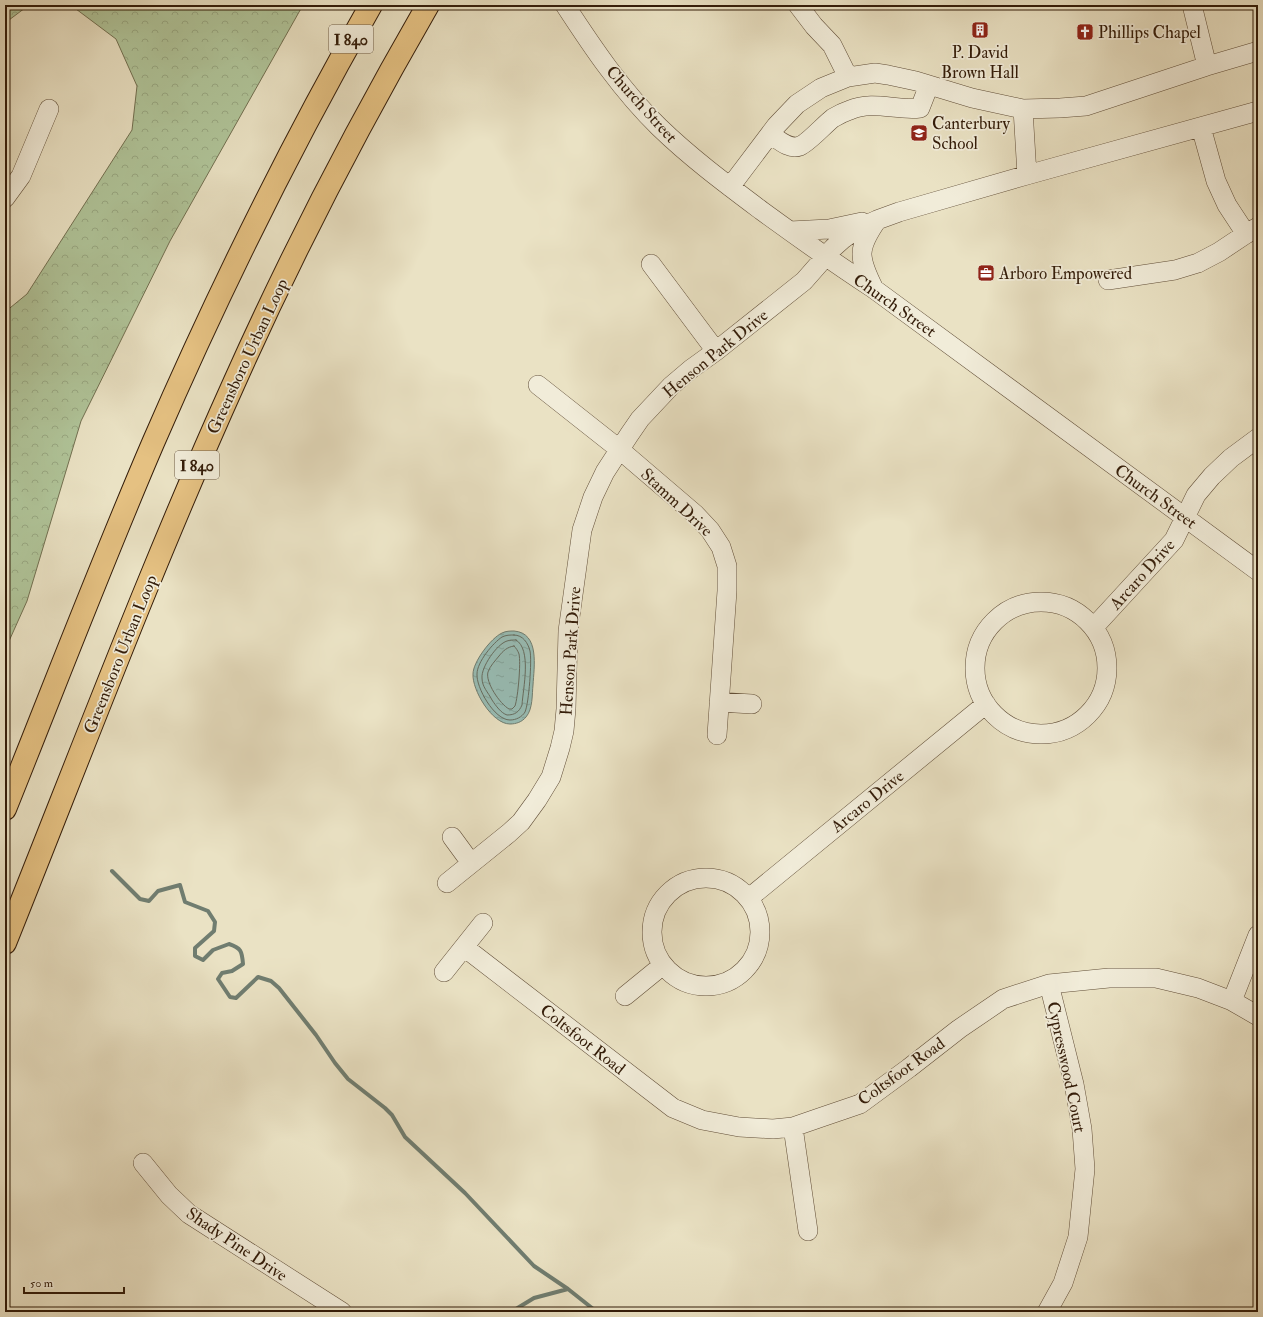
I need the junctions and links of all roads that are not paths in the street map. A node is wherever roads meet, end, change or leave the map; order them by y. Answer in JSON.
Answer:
{"nodes":[{"id":1,"x":371,"y":5,"type":"edge"},
{"id":2,"x":428,"y":5,"type":"edge"},
{"id":3,"x":565,"y":5,"type":"edge"},
{"id":4,"x":798,"y":5,"type":"edge"},
{"id":5,"x":1192,"y":5,"type":"edge"},
{"id":6,"x":1258,"y":51,"type":"edge"},
{"id":7,"x":1207,"y":66,"type":"junction"},
{"id":8,"x":848,"y":77,"type":"junction"},
{"id":9,"x":929,"y":85,"type":"junction"},
{"id":10,"x":49,"y":109,"type":"dead end"},
{"id":11,"x":1023,"y":110,"type":"junction"},
{"id":12,"x":1258,"y":111,"type":"edge"},
{"id":13,"x":1201,"y":127,"type":"junction"},
{"id":14,"x":770,"y":134,"type":"junction"},
{"id":15,"x":1027,"y":175,"type":"junction"},
{"id":16,"x":730,"y":187,"type":"junction"},
{"id":17,"x":5,"y":198,"type":"edge"},
{"id":18,"x":877,"y":220,"type":"junction"},
{"id":19,"x":1252,"y":230,"type":"edge"},
{"id":20,"x":790,"y":231,"type":"junction"},
{"id":21,"x":826,"y":258,"type":"junction"},
{"id":22,"x":651,"y":264,"type":"dead end"},
{"id":23,"x":1108,"y":280,"type":"dead end"},
{"id":24,"x":874,"y":289,"type":"junction"},
{"id":25,"x":716,"y":351,"type":"junction"},
{"id":26,"x":538,"y":385,"type":"dead end"},
{"id":27,"x":1258,"y":438,"type":"edge"},
{"id":28,"x":620,"y":449,"type":"junction"},
{"id":29,"x":1185,"y":517,"type":"junction"},
{"id":30,"x":1258,"y":571,"type":"edge"},
{"id":31,"x":1094,"y":627,"type":"junction"},
{"id":32,"x":719,"y":702,"type":"junction"},
{"id":33,"x":752,"y":704,"type":"dead end"},
{"id":34,"x":986,"y":704,"type":"junction"},
{"id":35,"x":722,"y":732,"type":"dead end"},
{"id":36,"x":5,"y":810,"type":"edge"},
{"id":37,"x":452,"y":837,"type":"dead end"},
{"id":38,"x":471,"y":863,"type":"junction"},
{"id":39,"x":447,"y":883,"type":"dead end"},
{"id":40,"x":749,"y":898,"type":"junction"},
{"id":41,"x":483,"y":923,"type":"dead end"},
{"id":42,"x":1258,"y":934,"type":"edge"},
{"id":43,"x":5,"y":943,"type":"edge"},
{"id":44,"x":464,"y":947,"type":"junction"},
{"id":45,"x":663,"y":965,"type":"junction"},
{"id":46,"x":444,"y":972,"type":"dead end"},
{"id":47,"x":1049,"y":984,"type":"junction"},
{"id":48,"x":625,"y":996,"type":"dead end"},
{"id":49,"x":1232,"y":1001,"type":"junction"},
{"id":50,"x":1258,"y":1016,"type":"edge"},
{"id":51,"x":793,"y":1127,"type":"junction"},
{"id":52,"x":143,"y":1163,"type":"dead end"},
{"id":53,"x":808,"y":1231,"type":"dead end"},
{"id":54,"x":342,"y":1312,"type":"edge"},
{"id":55,"x":1047,"y":1312,"type":"edge"}],
"edges":[{"from":1,"to":36,"type":"highway","number":"I 840"},
{"from":2,"to":43,"type":"highway","name":"Greensboro Urban Loop","number":"I 840"},
{"from":3,"to":16,"type":"street","name":"Church Street"},
{"from":4,"to":8,"type":"street"},
{"from":5,"to":7,"type":"street"},
{"from":6,"to":7,"type":"street"},
{"from":7,"to":11,"type":"street"},
{"from":8,"to":9,"type":"street"},
{"from":8,"to":14,"type":"street"},
{"from":9,"to":11,"type":"street"},
{"from":9,"to":14,"type":"street"},
{"from":10,"to":17,"type":"street"},
{"from":11,"to":15,"type":"street"},
{"from":12,"to":13,"type":"street"},
{"from":13,"to":15,"type":"street"},
{"from":13,"to":19,"type":"street"},
{"from":14,"to":16,"type":"street"},
{"from":15,"to":18,"type":"street"},
{"from":16,"to":20,"type":"street","name":"Church Street"},
{"from":18,"to":20,"type":"street"},
{"from":18,"to":21,"type":"street","name":"Henson Park Drive"},
{"from":18,"to":24,"type":"street"},
{"from":19,"to":23,"type":"street"},
{"from":20,"to":21,"type":"street","name":"Church Street"},
{"from":21,"to":24,"type":"street","name":"Church Street"},
{"from":21,"to":25,"type":"street","name":"Henson Park Drive"},
{"from":22,"to":25,"type":"street"},
{"from":24,"to":29,"type":"street","name":"Church Street"},
{"from":25,"to":28,"type":"street","name":"Henson Park Drive"},
{"from":26,"to":28,"type":"street","name":"Stamm Drive"},
{"from":27,"to":29,"type":"street","name":"Arcaro Drive"},
{"from":28,"to":32,"type":"street","name":"Stamm Drive"},
{"from":28,"to":38,"type":"street","name":"Henson Park Drive"},
{"from":29,"to":30,"type":"street","name":"Church Street"},
{"from":29,"to":31,"type":"street","name":"Arcaro Drive"},
{"from":31,"to":34,"type":"street"},
{"from":31,"to":34,"type":"street"},
{"from":32,"to":33,"type":"street"},
{"from":32,"to":35,"type":"street","name":"Stamm Drive"},
{"from":34,"to":40,"type":"street","name":"Arcaro Drive"},
{"from":37,"to":38,"type":"street"},
{"from":38,"to":39,"type":"street","name":"Henson Park Drive"},
{"from":40,"to":45,"type":"street"},
{"from":40,"to":45,"type":"street"},
{"from":41,"to":44,"type":"street"},
{"from":42,"to":49,"type":"street"},
{"from":44,"to":46,"type":"street"},
{"from":44,"to":51,"type":"street","name":"Coltsfoot Road"},
{"from":45,"to":48,"type":"street"},
{"from":47,"to":49,"type":"street","name":"Coltsfoot Road"},
{"from":47,"to":51,"type":"street","name":"Coltsfoot Road"},
{"from":47,"to":55,"type":"street","name":"Cypresswood Court"},
{"from":49,"to":50,"type":"street","name":"Coltsfoot Road"},
{"from":51,"to":53,"type":"street"},
{"from":52,"to":54,"type":"street","name":"Shady Pine Drive"}]}
